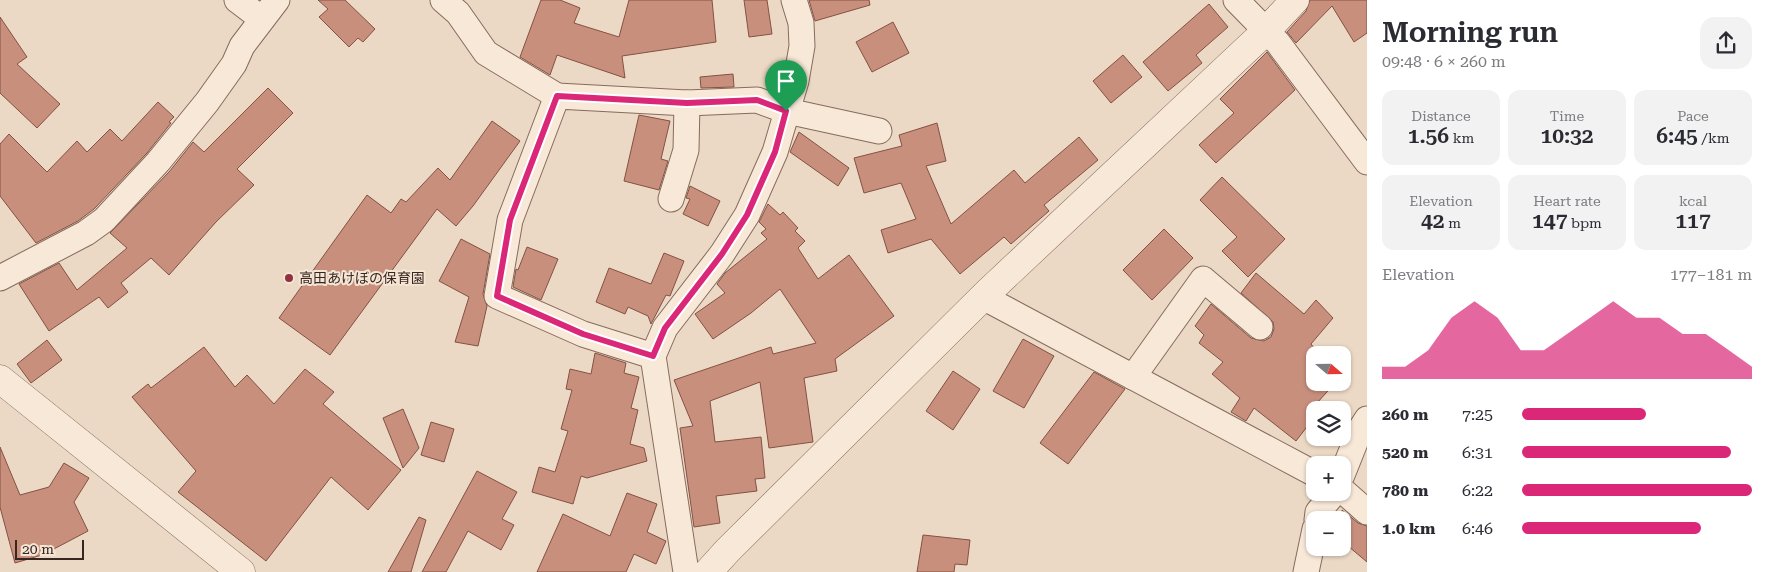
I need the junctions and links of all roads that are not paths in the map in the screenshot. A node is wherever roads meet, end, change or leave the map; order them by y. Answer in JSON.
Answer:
{"nodes":[{"id":1,"x":237,"y":0,"type":"edge"},
{"id":2,"x":443,"y":0,"type":"edge"},
{"id":3,"x":794,"y":0,"type":"edge"},
{"id":4,"x":1236,"y":0,"type":"edge"},
{"id":5,"x":1296,"y":0,"type":"edge"},
{"id":6,"x":269,"y":9,"type":"edge"},
{"id":7,"x":1266,"y":31,"type":"junction"},
{"id":8,"x":557,"y":96,"type":"junction"},
{"id":9,"x":687,"y":103,"type":"junction"},
{"id":10,"x":786,"y":111,"type":"junction"},
{"id":11,"x":879,"y":131,"type":"dead end"},
{"id":12,"x":1367,"y":162,"type":"edge"},
{"id":13,"x":671,"y":199,"type":"dead end"},
{"id":14,"x":0,"y":278,"type":"edge"},
{"id":15,"x":983,"y":297,"type":"junction"},
{"id":16,"x":1260,"y":327,"type":"dead end"},
{"id":17,"x":653,"y":356,"type":"junction"},
{"id":18,"x":1133,"y":377,"type":"junction"},
{"id":19,"x":0,"y":379,"type":"edge"},
{"id":20,"x":1367,"y":419,"type":"edge"},
{"id":21,"x":1350,"y":456,"type":"edge"},
{"id":22,"x":1306,"y":469,"type":"edge"},
{"id":23,"x":1351,"y":498,"type":"edge"},
{"id":24,"x":1327,"y":501,"type":"edge"},
{"id":25,"x":1319,"y":511,"type":"edge"},
{"id":26,"x":1367,"y":512,"type":"edge"},
{"id":27,"x":1309,"y":556,"type":"edge"},
{"id":28,"x":241,"y":572,"type":"edge"},
{"id":29,"x":686,"y":572,"type":"edge"},
{"id":30,"x":708,"y":572,"type":"edge"},
{"id":31,"x":1306,"y":572,"type":"edge"}],
"edges":[{"from":1,"to":6,"type":"street"},
{"from":2,"to":8,"type":"street"},
{"from":3,"to":10,"type":"street"},
{"from":4,"to":7,"type":"street"},
{"from":5,"to":7,"type":"street"},
{"from":6,"to":14,"type":"street"},
{"from":7,"to":12,"type":"street"},
{"from":7,"to":15,"type":"street"},
{"from":8,"to":9,"type":"street"},
{"from":8,"to":17,"type":"street"},
{"from":9,"to":10,"type":"street"},
{"from":9,"to":13,"type":"street"},
{"from":10,"to":11,"type":"street"},
{"from":10,"to":17,"type":"street"},
{"from":15,"to":18,"type":"street"},
{"from":15,"to":30,"type":"street"},
{"from":16,"to":18,"type":"street"},
{"from":17,"to":29,"type":"street"},
{"from":18,"to":22,"type":"street"},
{"from":19,"to":28,"type":"street"},
{"from":20,"to":21,"type":"street"},
{"from":23,"to":26,"type":"street"},
{"from":24,"to":25,"type":"street"},
{"from":27,"to":31,"type":"street"}]}
